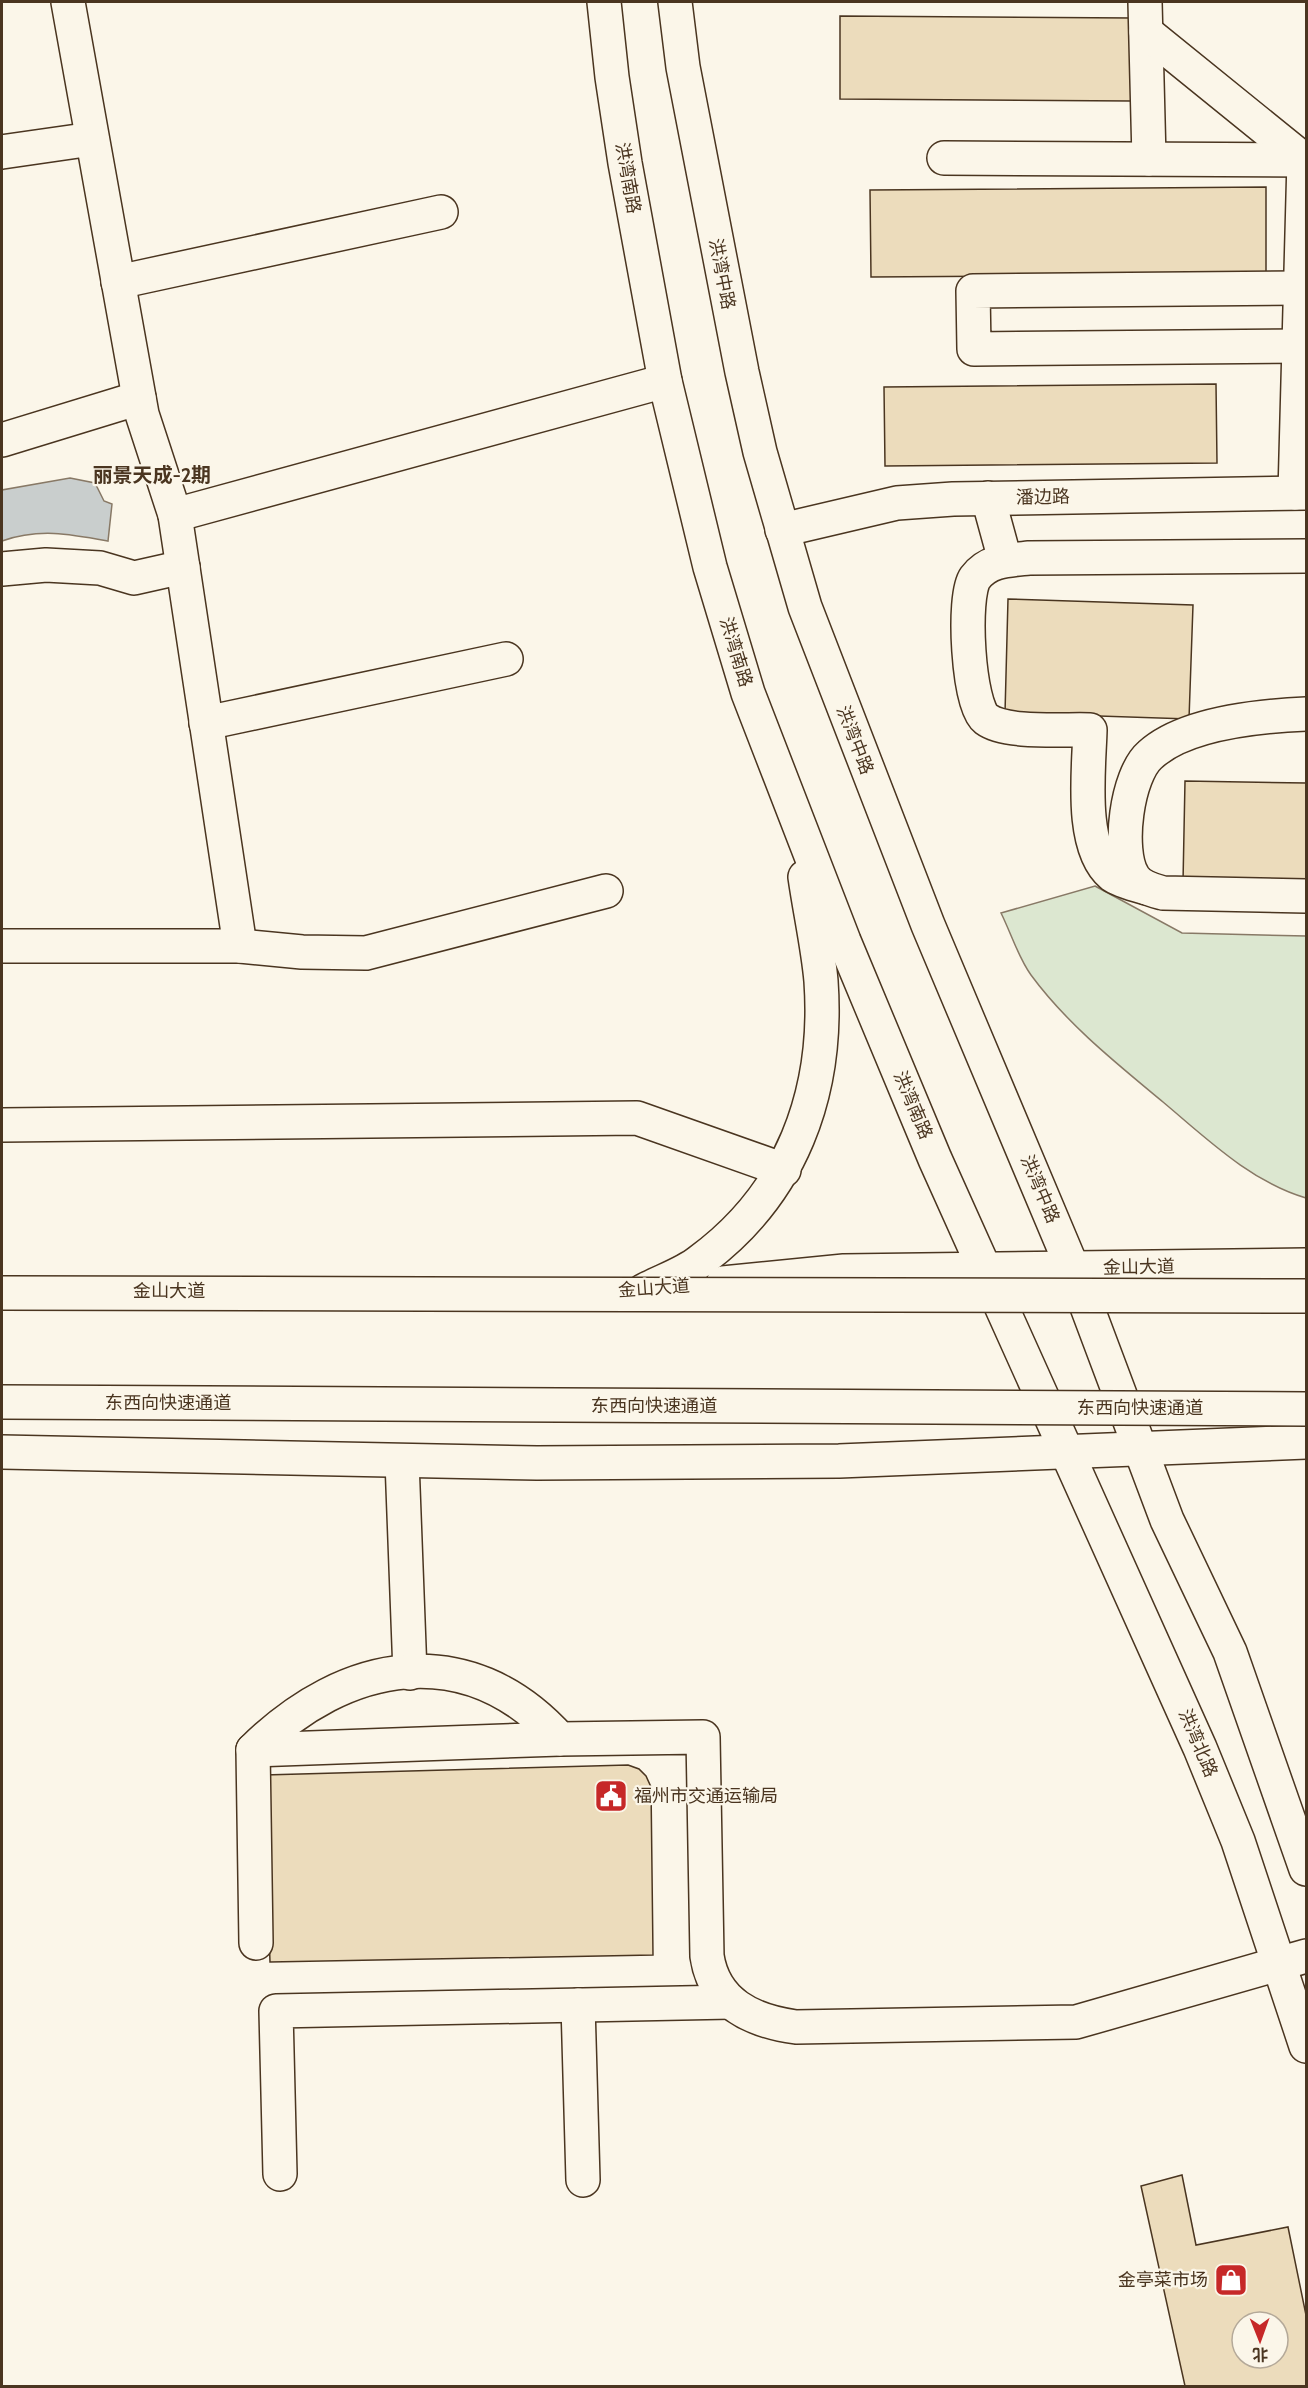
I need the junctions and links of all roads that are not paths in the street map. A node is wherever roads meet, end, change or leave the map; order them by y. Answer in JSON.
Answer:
{"nodes":[{"id":1,"x":72,"y":2,"type":"edge"},
{"id":2,"x":604,"y":2,"type":"edge"},
{"id":3,"x":675,"y":2,"type":"edge"},
{"id":4,"x":1145,"y":17,"type":"edge"},
{"id":5,"x":92,"y":139,"type":"junction"},
{"id":6,"x":2,"y":152,"type":"edge"},
{"id":7,"x":944,"y":158,"type":"dead end"},
{"id":8,"x":1149,"y":159,"type":"junction"},
{"id":9,"x":1305,"y":160,"type":"edge"},
{"id":10,"x":441,"y":212,"type":"dead end"},
{"id":11,"x":118,"y":282,"type":"junction"},
{"id":12,"x":1301,"y":288,"type":"junction"},
{"id":13,"x":1303,"y":346,"type":"edge"},
{"id":14,"x":665,"y":381,"type":"junction"},
{"id":15,"x":139,"y":398,"type":"junction"},
{"id":16,"x":2,"y":440,"type":"edge"},
{"id":17,"x":1301,"y":493,"type":"edge"},
{"id":18,"x":988,"y":498,"type":"junction"},
{"id":19,"x":175,"y":514,"type":"junction"},
{"id":20,"x":782,"y":530,"type":"junction"},
{"id":21,"x":1306,"y":556,"type":"edge"},
{"id":22,"x":1005,"y":560,"type":"junction"},
{"id":23,"x":183,"y":567,"type":"junction"},
{"id":24,"x":2,"y":570,"type":"edge"},
{"id":25,"x":506,"y":659,"type":"dead end"},
{"id":26,"x":1306,"y":714,"type":"edge"},
{"id":27,"x":206,"y":723,"type":"junction"},
{"id":28,"x":796,"y":819,"type":"junction"},
{"id":29,"x":1147,"y":888,"type":"junction"},
{"id":30,"x":606,"y":891,"type":"dead end"},
{"id":31,"x":1306,"y":896,"type":"edge"},
{"id":32,"x":2,"y":946,"type":"edge"},
{"id":33,"x":240,"y":946,"type":"junction"},
{"id":34,"x":2,"y":1125,"type":"edge"},
{"id":35,"x":784,"y":1170,"type":"junction"},
{"id":36,"x":1306,"y":1265,"type":"edge"},
{"id":37,"x":1072,"y":1267,"type":"junction"},
{"id":38,"x":984,"y":1268,"type":"junction"},
{"id":39,"x":643,"y":1291,"type":"junction"},
{"id":40,"x":2,"y":1292,"type":"edge"},
{"id":41,"x":1306,"y":1296,"type":"edge"},
{"id":42,"x":2,"y":1402,"type":"edge"},
{"id":43,"x":1306,"y":1409,"type":"edge"},
{"id":44,"x":1306,"y":1442,"type":"edge"},
{"id":45,"x":1139,"y":1447,"type":"junction"},
{"id":46,"x":1066,"y":1450,"type":"junction"},
{"id":47,"x":2,"y":1452,"type":"edge"},
{"id":48,"x":402,"y":1461,"type":"junction"},
{"id":49,"x":410,"y":1673,"type":"junction"},
{"id":50,"x":560,"y":1739,"type":"junction"},
{"id":51,"x":253,"y":1750,"type":"junction"},
{"id":52,"x":1306,"y":1869,"type":"edge"},
{"id":53,"x":256,"y":1943,"type":"dead end"},
{"id":54,"x":1293,"y":1960,"type":"edge"},
{"id":55,"x":731,"y":2002,"type":"junction"},
{"id":56,"x":578,"y":2005,"type":"junction"},
{"id":57,"x":1306,"y":2046,"type":"edge"},
{"id":58,"x":280,"y":2174,"type":"dead end"},
{"id":59,"x":583,"y":2180,"type":"dead end"}],
"edges":[{"from":1,"to":5,"type":"main road"},
{"from":2,"to":14,"type":"main road","name":"洪湾南路"},
{"from":3,"to":20,"type":"main road","name":"洪湾中路"},
{"from":4,"to":8,"type":"main road"},
{"from":4,"to":9,"type":"main road"},
{"from":5,"to":6,"type":"main road"},
{"from":5,"to":11,"type":"main road"},
{"from":7,"to":8,"type":"main road"},
{"from":8,"to":9,"type":"main road"},
{"from":9,"to":12,"type":"main road"},
{"from":10,"to":11,"type":"main road"},
{"from":11,"to":15,"type":"main road"},
{"from":12,"to":13,"type":"main road"},
{"from":12,"to":13,"type":"main road"},
{"from":13,"to":17,"type":"main road"},
{"from":14,"to":19,"type":"main road"},
{"from":14,"to":28,"type":"main road","name":"洪湾南路"},
{"from":15,"to":16,"type":"main road"},
{"from":15,"to":19,"type":"main road"},
{"from":17,"to":18,"type":"main road","name":"潘边路"},
{"from":18,"to":20,"type":"main road","name":"潘边路"},
{"from":18,"to":22,"type":"main road"},
{"from":19,"to":23,"type":"main road"},
{"from":20,"to":37,"type":"main road","name":"洪湾中路"},
{"from":21,"to":22,"type":"main road"},
{"from":22,"to":29,"type":"main road"},
{"from":23,"to":24,"type":"main road"},
{"from":23,"to":27,"type":"main road"},
{"from":25,"to":27,"type":"main road"},
{"from":26,"to":29,"type":"main road"},
{"from":27,"to":33,"type":"main road"},
{"from":28,"to":35,"type":"main road"},
{"from":28,"to":38,"type":"main road","name":"洪湾南路"},
{"from":29,"to":31,"type":"main road"},
{"from":30,"to":33,"type":"main road"},
{"from":32,"to":33,"type":"main road"},
{"from":34,"to":35,"type":"main road"},
{"from":35,"to":39,"type":"main road"},
{"from":36,"to":37,"type":"main road","name":"金山大道"},
{"from":37,"to":38,"type":"main road","name":"金山大道"},
{"from":37,"to":45,"type":"main road","name":"洪湾中路"},
{"from":38,"to":39,"type":"main road","name":"金山大道"},
{"from":38,"to":46,"type":"main road","name":"洪湾南路"},
{"from":39,"to":40,"type":"main road","name":"金山大道"},
{"from":40,"to":41,"type":"main road","bridge":true},
{"from":42,"to":43,"type":"main road","name":"东西向快速通道","bridge":true},
{"from":44,"to":45,"type":"main road"},
{"from":45,"to":46,"type":"main road"},
{"from":45,"to":52,"type":"main road"},
{"from":46,"to":48,"type":"main road"},
{"from":46,"to":54,"type":"main road","name":"洪湾北路"},
{"from":47,"to":48,"type":"main road"},
{"from":48,"to":49,"type":"main road"},
{"from":49,"to":50,"type":"main road"},
{"from":49,"to":51,"type":"main road"},
{"from":50,"to":51,"type":"main road"},
{"from":50,"to":55,"type":"main road"},
{"from":51,"to":53,"type":"main road"},
{"from":54,"to":55,"type":"main road"},
{"from":54,"to":57,"type":"main road","name":"洪湾北路"},
{"from":55,"to":56,"type":"main road"},
{"from":56,"to":58,"type":"main road"},
{"from":56,"to":59,"type":"main road"}]}
